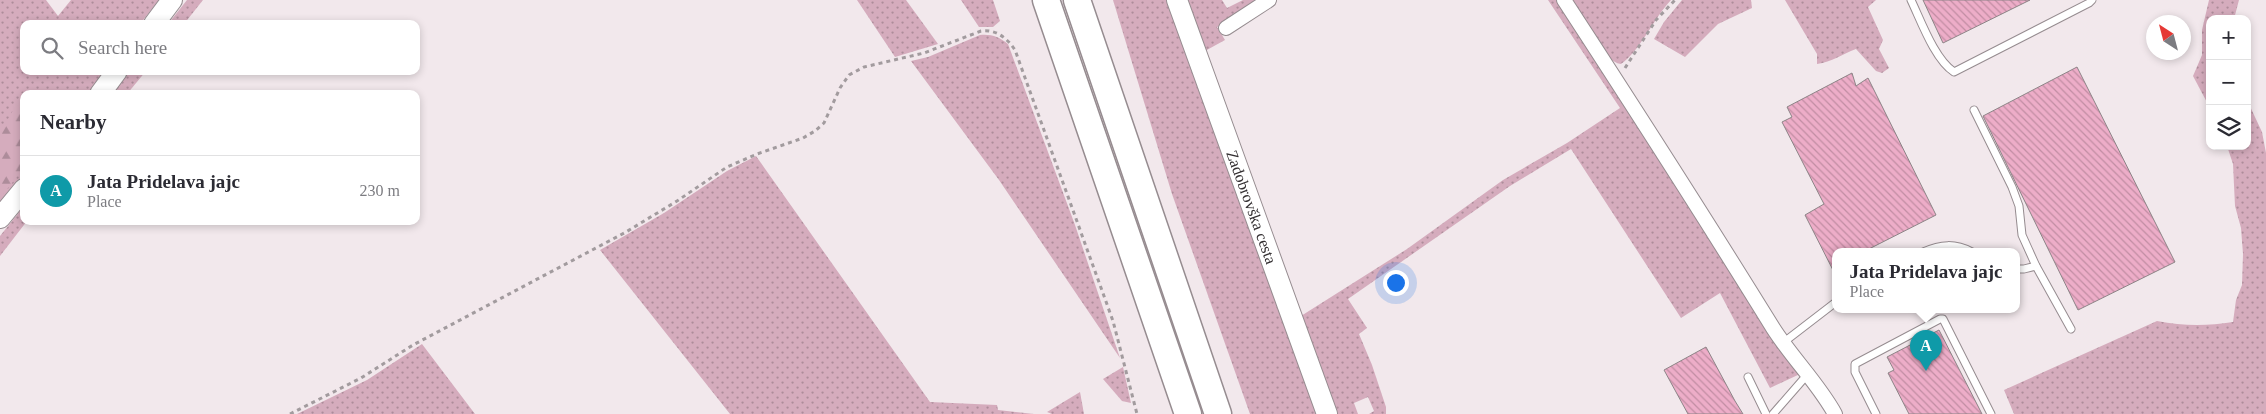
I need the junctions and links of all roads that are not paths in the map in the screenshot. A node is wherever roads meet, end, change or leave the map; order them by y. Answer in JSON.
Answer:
{"nodes":[{"id":1,"x":172,"y":0,"type":"edge"},
{"id":2,"x":1077,"y":0,"type":"edge"},
{"id":3,"x":1176,"y":0,"type":"edge"},
{"id":4,"x":1269,"y":0,"type":"edge"},
{"id":5,"x":1564,"y":0,"type":"edge"},
{"id":6,"x":1911,"y":0,"type":"edge"},
{"id":7,"x":2092,"y":0,"type":"edge"},
{"id":8,"x":1046,"y":1,"type":"edge"},
{"id":9,"x":157,"y":20,"type":"edge"},
{"id":10,"x":1226,"y":28,"type":"dead end"},
{"id":11,"x":114,"y":75,"type":"edge"},
{"id":12,"x":103,"y":90,"type":"edge"},
{"id":13,"x":1974,"y":110,"type":"dead end"},
{"id":14,"x":20,"y":194,"type":"edge"},
{"id":15,"x":0,"y":218,"type":"edge"},
{"id":16,"x":1937,"y":248,"type":"edge"},
{"id":17,"x":1964,"y":248,"type":"edge"},
{"id":18,"x":2036,"y":266,"type":"junction"},
{"id":19,"x":2020,"y":270,"type":"edge"},
{"id":20,"x":1832,"y":305,"type":"edge"},
{"id":21,"x":2071,"y":329,"type":"dead end"},
{"id":22,"x":1784,"y":342,"type":"junction"},
{"id":23,"x":1807,"y":375,"type":"junction"},
{"id":24,"x":1748,"y":377,"type":"dead end"},
{"id":25,"x":1188,"y":414,"type":"edge"},
{"id":26,"x":1218,"y":414,"type":"edge"},
{"id":27,"x":1327,"y":414,"type":"edge"},
{"id":28,"x":1766,"y":414,"type":"edge"},
{"id":29,"x":1772,"y":414,"type":"edge"},
{"id":30,"x":1835,"y":414,"type":"edge"},
{"id":31,"x":1876,"y":414,"type":"edge"},
{"id":32,"x":1991,"y":414,"type":"edge"}],
"edges":[{"from":1,"to":9,"type":"main road"},
{"from":2,"to":26,"type":"highway"},
{"from":3,"to":27,"type":"main road","name":"Zadobrovška cesta"},
{"from":4,"to":10,"type":"street"},
{"from":5,"to":22,"type":"street"},
{"from":6,"to":7,"type":"lane"},
{"from":8,"to":25,"type":"highway"},
{"from":11,"to":12,"type":"main road"},
{"from":13,"to":18,"type":"lane"},
{"from":14,"to":15,"type":"main road"},
{"from":16,"to":17,"type":"lane"},
{"from":18,"to":19,"type":"lane"},
{"from":18,"to":21,"type":"lane"},
{"from":20,"to":22,"type":"lane"},
{"from":22,"to":23,"type":"street"},
{"from":23,"to":29,"type":"lane"},
{"from":23,"to":30,"type":"street"},
{"from":24,"to":28,"type":"lane"},
{"from":31,"to":32,"type":"lane"}]}
